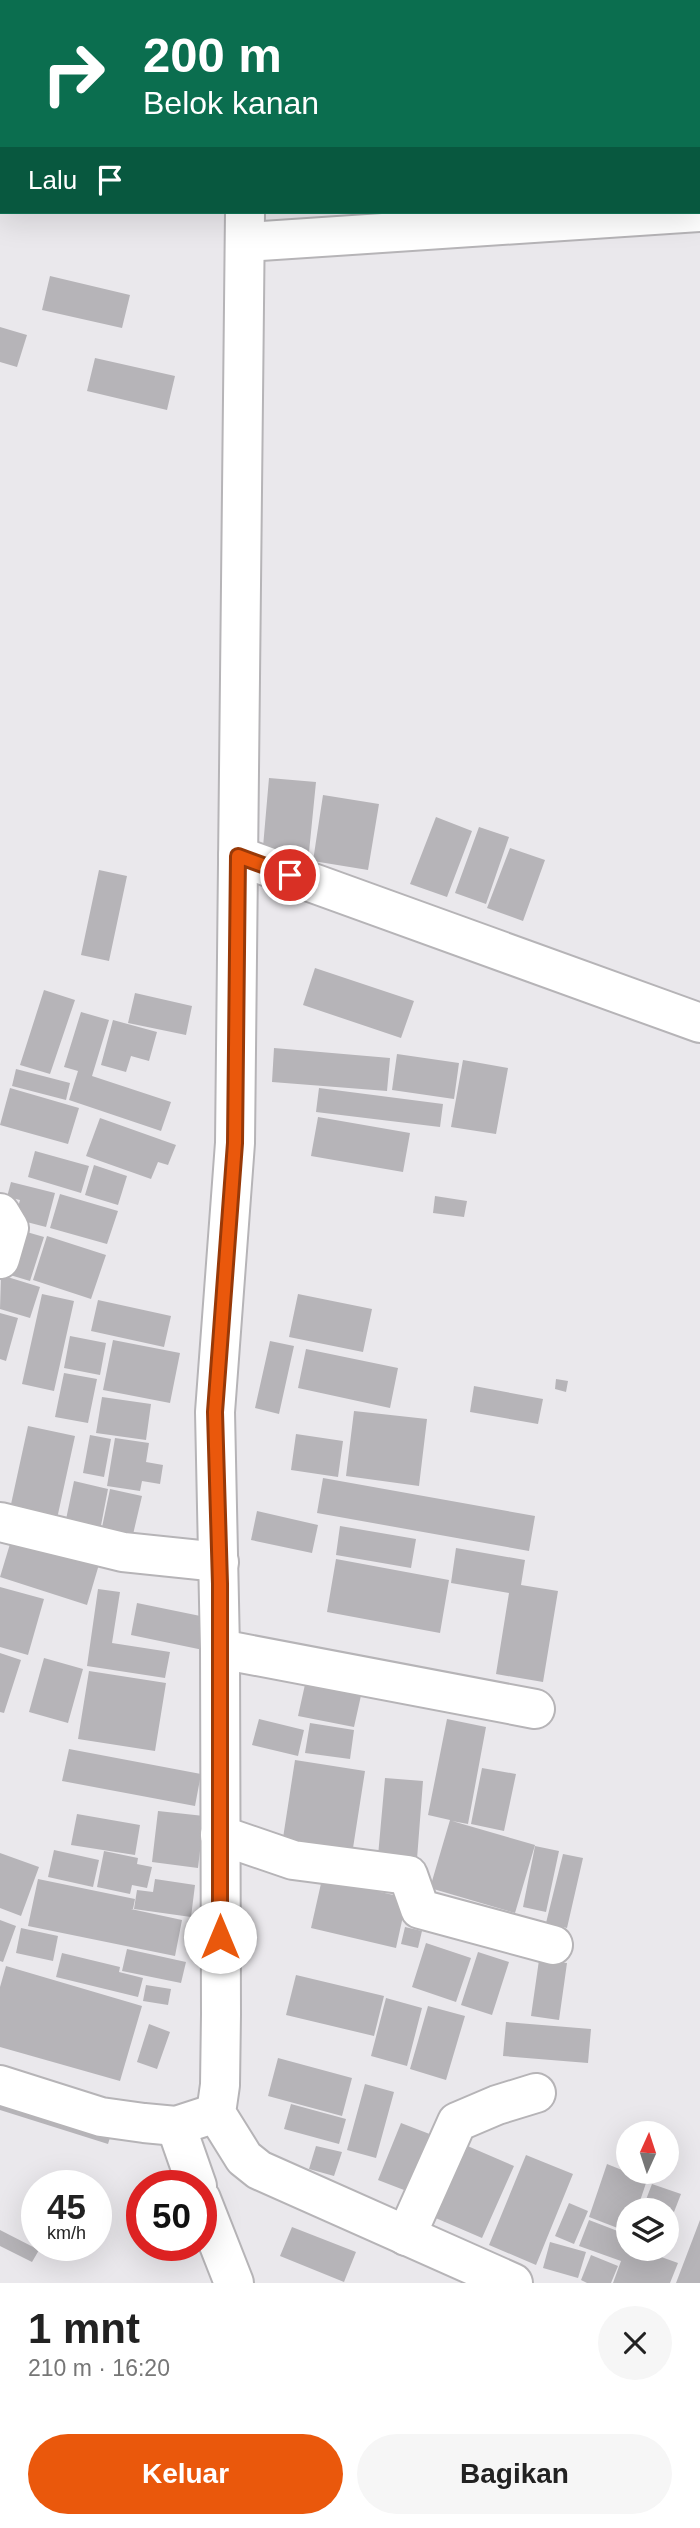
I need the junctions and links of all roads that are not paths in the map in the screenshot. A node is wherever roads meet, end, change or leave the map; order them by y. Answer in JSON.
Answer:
{"nodes":[{"id":1,"x":639,"y":214,"type":"edge"},
{"id":2,"x":246,"y":227,"type":"edge"},
{"id":3,"x":238,"y":856,"type":"junction"},
{"id":4,"x":700,"y":1023,"type":"edge"},
{"id":5,"x":0,"y":1213,"type":"edge"},
{"id":6,"x":0,"y":1259,"type":"edge"},
{"id":7,"x":0,"y":1522,"type":"edge"},
{"id":8,"x":219,"y":1562,"type":"junction"},
{"id":9,"x":220,"y":1650,"type":"junction"},
{"id":10,"x":536,"y":1709,"type":"dead end"},
{"id":11,"x":220,"y":1835,"type":"junction"},
{"id":12,"x":553,"y":1945,"type":"dead end"},
{"id":13,"x":0,"y":2085,"type":"edge"},
{"id":14,"x":536,"y":2093,"type":"dead end"},
{"id":15,"x":216,"y":2113,"type":"junction"},
{"id":16,"x":176,"y":2126,"type":"junction"},
{"id":17,"x":191,"y":2170,"type":"edge"},
{"id":18,"x":406,"y":2236,"type":"junction"},
{"id":19,"x":217,"y":2243,"type":"edge"},
{"id":20,"x":234,"y":2283,"type":"edge"},
{"id":21,"x":513,"y":2283,"type":"edge"}],
"edges":[{"from":1,"to":2,"type":"street"},
{"from":2,"to":3,"type":"street"},
{"from":3,"to":4,"type":"street"},
{"from":3,"to":8,"type":"street"},
{"from":5,"to":6,"type":"street"},
{"from":7,"to":8,"type":"street"},
{"from":8,"to":9,"type":"street"},
{"from":9,"to":10,"type":"street"},
{"from":9,"to":11,"type":"street"},
{"from":11,"to":12,"type":"street"},
{"from":11,"to":15,"type":"street"},
{"from":13,"to":16,"type":"street"},
{"from":14,"to":18,"type":"street"},
{"from":15,"to":16,"type":"street"},
{"from":15,"to":18,"type":"street"},
{"from":16,"to":17,"type":"street"},
{"from":18,"to":21,"type":"street"},
{"from":19,"to":20,"type":"street"}]}
